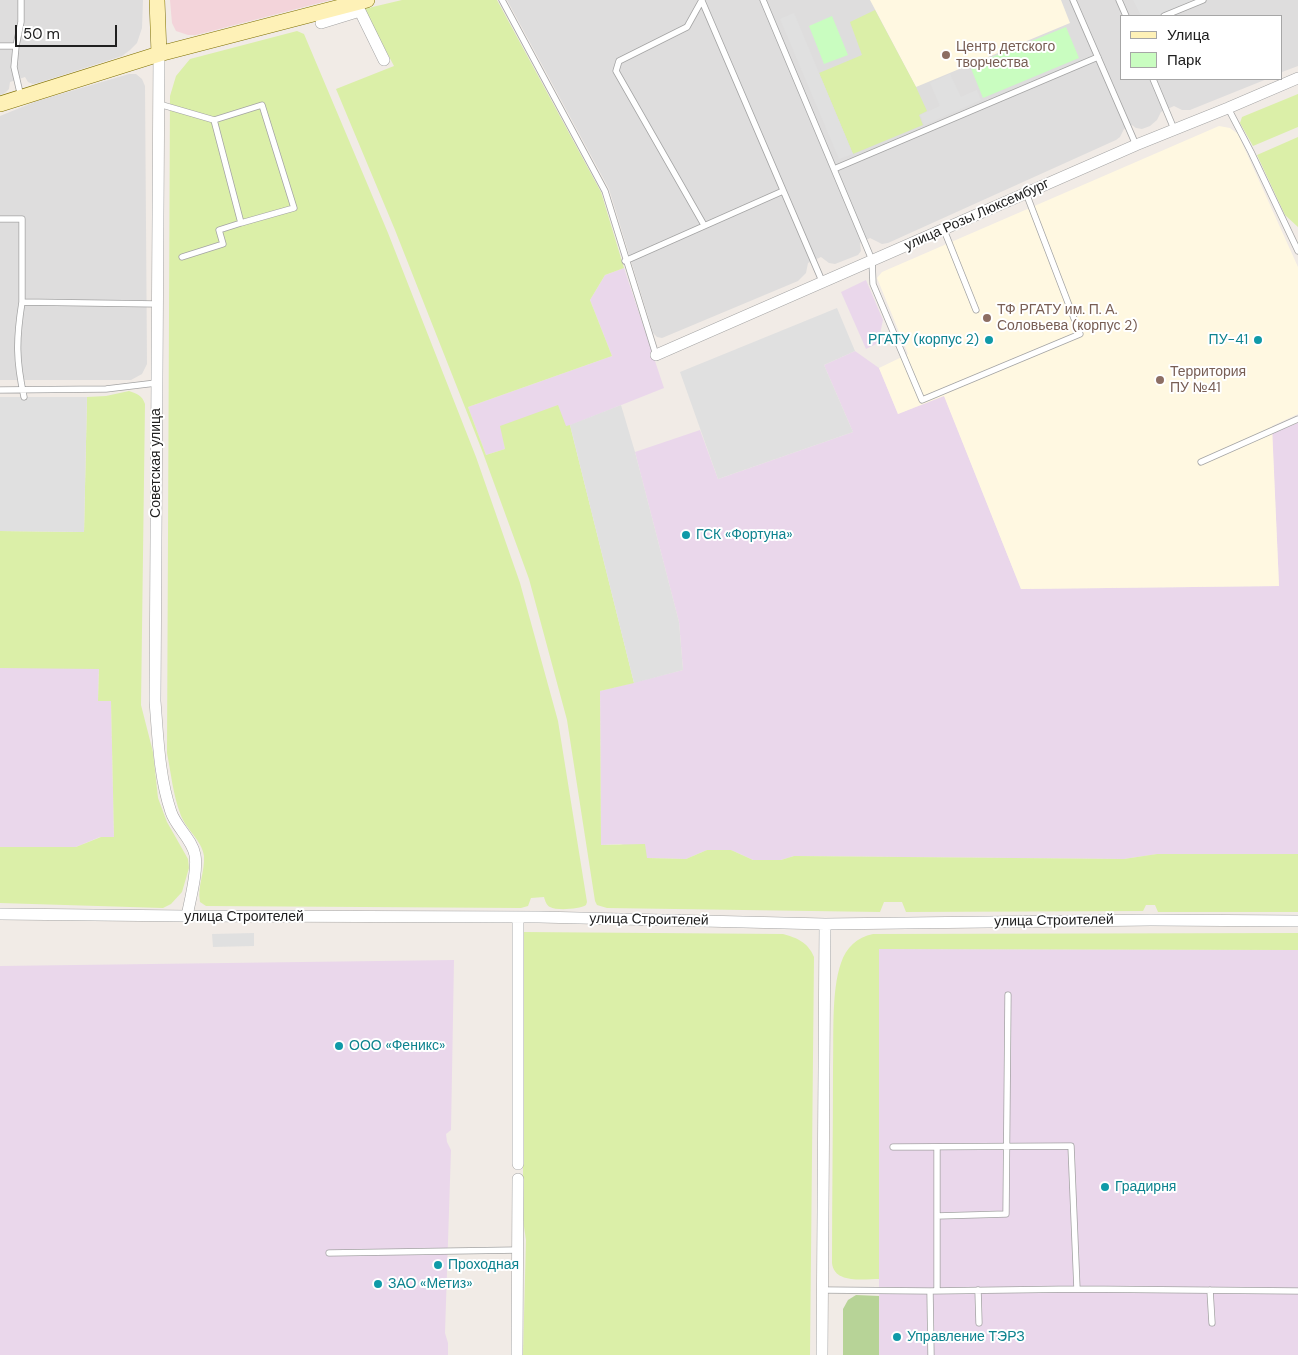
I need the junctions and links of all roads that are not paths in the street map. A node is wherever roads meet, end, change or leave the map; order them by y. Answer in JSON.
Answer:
{"nodes":[{"id":1,"x":21,"y":0,"type":"edge"},
{"id":2,"x":157,"y":0,"type":"edge"},
{"id":3,"x":502,"y":0,"type":"edge"},
{"id":4,"x":702,"y":0,"type":"edge"},
{"id":5,"x":763,"y":0,"type":"edge"},
{"id":6,"x":1073,"y":0,"type":"edge"},
{"id":7,"x":1119,"y":0,"type":"edge"},
{"id":8,"x":1203,"y":0,"type":"edge"},
{"id":9,"x":361,"y":5,"type":"edge"},
{"id":10,"x":1126,"y":15,"type":"edge"},
{"id":11,"x":1166,"y":15,"type":"edge"},
{"id":12,"x":321,"y":23,"type":"dead end"},
{"id":13,"x":0,"y":46,"type":"edge"},
{"id":14,"x":16,"y":46,"type":"junction"},
{"id":15,"x":159,"y":54,"type":"junction"},
{"id":16,"x":1098,"y":57,"type":"junction"},
{"id":17,"x":384,"y":60,"type":"dead end"},
{"id":18,"x":1298,"y":78,"type":"edge"},
{"id":19,"x":1153,"y":80,"type":"edge"},
{"id":20,"x":21,"y":97,"type":"junction"},
{"id":21,"x":0,"y":104,"type":"edge"},
{"id":22,"x":159,"y":104,"type":"junction"},
{"id":23,"x":1228,"y":108,"type":"junction"},
{"id":24,"x":214,"y":120,"type":"junction"},
{"id":25,"x":1174,"y":129,"type":"junction"},
{"id":26,"x":1136,"y":145,"type":"junction"},
{"id":27,"x":834,"y":169,"type":"junction"},
{"id":28,"x":783,"y":191,"type":"junction"},
{"id":29,"x":1026,"y":193,"type":"junction"},
{"id":30,"x":0,"y":219,"type":"edge"},
{"id":31,"x":241,"y":223,"type":"junction"},
{"id":32,"x":704,"y":225,"type":"junction"},
{"id":33,"x":944,"y":230,"type":"junction"},
{"id":34,"x":1298,"y":251,"type":"edge"},
{"id":35,"x":182,"y":257,"type":"dead end"},
{"id":36,"x":872,"y":260,"type":"junction"},
{"id":37,"x":625,"y":261,"type":"junction"},
{"id":38,"x":822,"y":281,"type":"junction"},
{"id":39,"x":22,"y":302,"type":"junction"},
{"id":40,"x":158,"y":304,"type":"junction"},
{"id":41,"x":976,"y":310,"type":"dead end"},
{"id":42,"x":656,"y":354,"type":"joint"},
{"id":43,"x":156,"y":383,"type":"junction"},
{"id":44,"x":0,"y":390,"type":"edge"},
{"id":45,"x":23,"y":390,"type":"junction"},
{"id":46,"x":24,"y":397,"type":"dead end"},
{"id":47,"x":1298,"y":420,"type":"edge"},
{"id":48,"x":1201,"y":462,"type":"dead end"},
{"id":49,"x":0,"y":914,"type":"edge"},
{"id":50,"x":188,"y":916,"type":"junction"},
{"id":51,"x":518,"y":918,"type":"junction"},
{"id":52,"x":1298,"y":921,"type":"edge"},
{"id":53,"x":825,"y":924,"type":"junction"},
{"id":54,"x":1008,"y":995,"type":"dead end"},
{"id":55,"x":1006,"y":1146,"type":"junction"},
{"id":56,"x":894,"y":1147,"type":"dead end"},
{"id":57,"x":937,"y":1147,"type":"junction"},
{"id":58,"x":518,"y":1164,"type":"dead end"},
{"id":59,"x":518,"y":1179,"type":"dead end"},
{"id":60,"x":937,"y":1216,"type":"junction"},
{"id":61,"x":518,"y":1250,"type":"junction"},
{"id":62,"x":329,"y":1253,"type":"dead end"},
{"id":63,"x":1077,"y":1289,"type":"junction"},
{"id":64,"x":822,"y":1290,"type":"junction"},
{"id":65,"x":978,"y":1290,"type":"junction"},
{"id":66,"x":1210,"y":1290,"type":"junction"},
{"id":67,"x":930,"y":1291,"type":"junction"},
{"id":68,"x":937,"y":1291,"type":"junction"},
{"id":69,"x":1298,"y":1291,"type":"edge"},
{"id":70,"x":979,"y":1323,"type":"dead end"},
{"id":71,"x":1212,"y":1323,"type":"dead end"},
{"id":72,"x":516,"y":1355,"type":"edge"},
{"id":73,"x":822,"y":1355,"type":"edge"},
{"id":74,"x":931,"y":1355,"type":"edge"}],
"edges":[{"from":1,"to":14,"type":"lane"},
{"from":2,"to":15,"type":"street","name":"Советская улица"},
{"from":3,"to":37,"type":"lane"},
{"from":4,"to":28,"type":"lane"},
{"from":4,"to":32,"type":"lane"},
{"from":5,"to":27,"type":"lane"},
{"from":6,"to":16,"type":"lane"},
{"from":7,"to":10,"type":"lane"},
{"from":8,"to":11,"type":"lane"},
{"from":9,"to":12,"type":"street"},
{"from":9,"to":15,"type":"street"},
{"from":9,"to":17,"type":"street"},
{"from":13,"to":14,"type":"lane"},
{"from":14,"to":20,"type":"lane"},
{"from":15,"to":20,"type":"street"},
{"from":15,"to":22,"type":"street","name":"Советская улица"},
{"from":16,"to":26,"type":"lane"},
{"from":16,"to":27,"type":"lane"},
{"from":18,"to":23,"type":"street","name":"улица Розы Люксембург"},
{"from":19,"to":25,"type":"lane"},
{"from":20,"to":21,"type":"street"},
{"from":22,"to":24,"type":"lane"},
{"from":22,"to":40,"type":"street","name":"Советская улица"},
{"from":23,"to":25,"type":"street","name":"улица Розы Люксембург"},
{"from":23,"to":34,"type":"lane"},
{"from":24,"to":31,"type":"lane"},
{"from":24,"to":31,"type":"lane"},
{"from":25,"to":26,"type":"street","name":"улица Розы Люксембург"},
{"from":26,"to":29,"type":"street","name":"улица Розы Люксембург"},
{"from":27,"to":36,"type":"lane"},
{"from":28,"to":32,"type":"lane"},
{"from":28,"to":38,"type":"lane"},
{"from":29,"to":33,"type":"street","name":"улица Розы Люксембург"},
{"from":29,"to":36,"type":"lane"},
{"from":30,"to":39,"type":"lane"},
{"from":31,"to":35,"type":"lane"},
{"from":32,"to":37,"type":"lane"},
{"from":33,"to":36,"type":"street","name":"улица Розы Люксембург"},
{"from":33,"to":41,"type":"lane"},
{"from":36,"to":38,"type":"street","name":"улица Розы Люксембург"},
{"from":37,"to":42,"type":"lane"},
{"from":38,"to":42,"type":"street","name":"улица Розы Люксембург"},
{"from":39,"to":40,"type":"lane"},
{"from":39,"to":45,"type":"lane"},
{"from":40,"to":43,"type":"street","name":"Советская улица"},
{"from":43,"to":45,"type":"lane"},
{"from":43,"to":50,"type":"street","name":"Советская улица"},
{"from":44,"to":45,"type":"lane"},
{"from":45,"to":46,"type":"lane"},
{"from":47,"to":48,"type":"lane"},
{"from":49,"to":50,"type":"street","name":"улица Строителей"},
{"from":50,"to":51,"type":"street","name":"улица Строителей"},
{"from":51,"to":53,"type":"street","name":"улица Строителей"},
{"from":51,"to":58,"type":"street"},
{"from":52,"to":53,"type":"street","name":"улица Строителей"},
{"from":53,"to":64,"type":"street"},
{"from":54,"to":55,"type":"lane"},
{"from":55,"to":57,"type":"lane"},
{"from":55,"to":60,"type":"lane"},
{"from":55,"to":63,"type":"lane"},
{"from":56,"to":57,"type":"lane"},
{"from":57,"to":60,"type":"lane"},
{"from":59,"to":61,"type":"street"},
{"from":60,"to":68,"type":"lane"},
{"from":61,"to":62,"type":"lane"},
{"from":61,"to":72,"type":"street"},
{"from":63,"to":65,"type":"lane"},
{"from":63,"to":66,"type":"lane"},
{"from":64,"to":67,"type":"lane"},
{"from":64,"to":73,"type":"street"},
{"from":65,"to":68,"type":"lane"},
{"from":65,"to":70,"type":"lane"},
{"from":66,"to":69,"type":"lane"},
{"from":66,"to":71,"type":"lane"},
{"from":67,"to":68,"type":"lane"},
{"from":67,"to":74,"type":"lane"}]}
